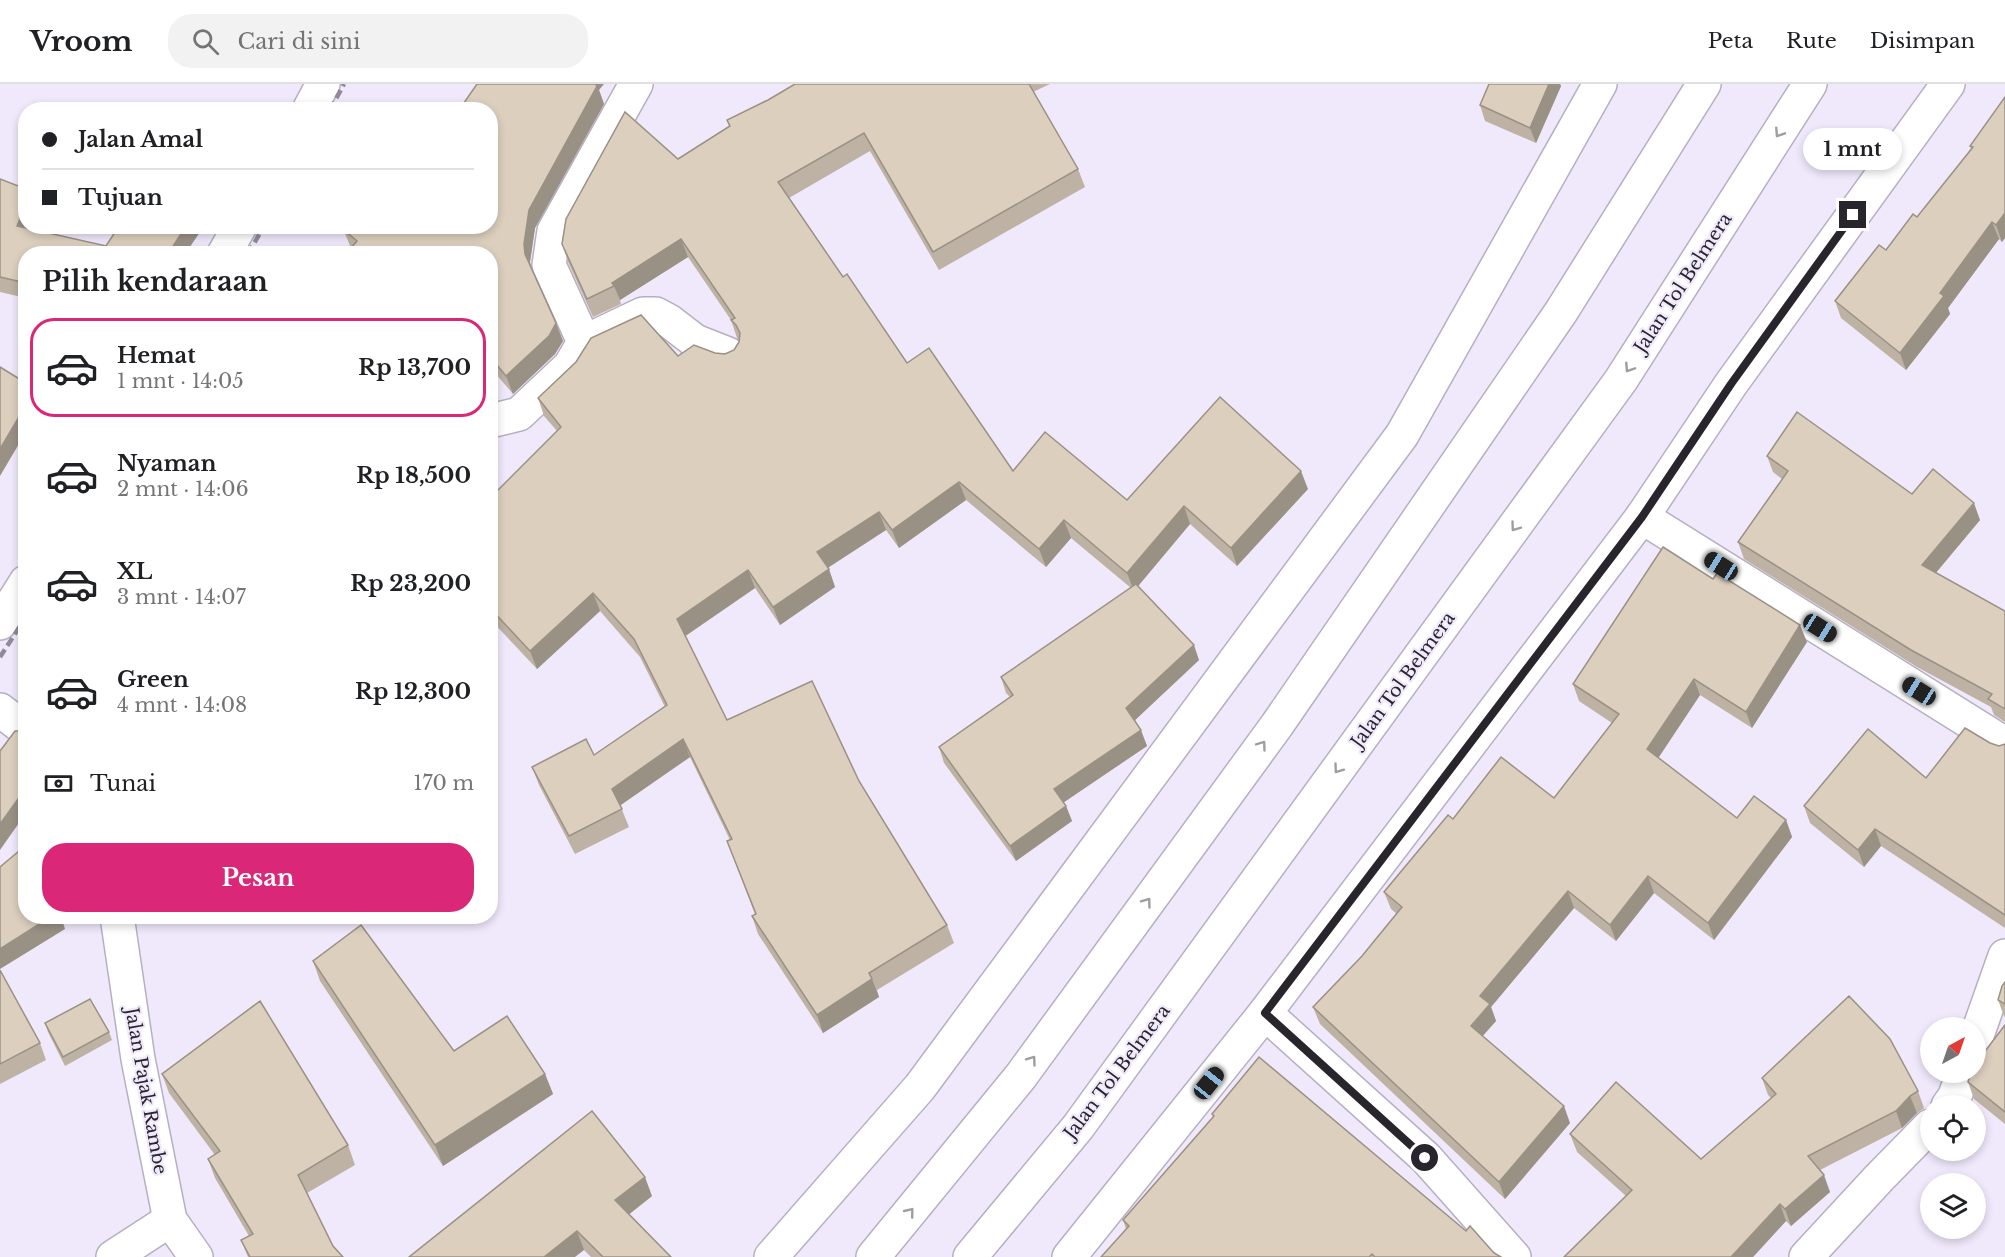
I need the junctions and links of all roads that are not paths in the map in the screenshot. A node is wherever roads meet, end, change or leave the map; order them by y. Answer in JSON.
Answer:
{"nodes":[{"id":1,"x":323,"y":84,"type":"edge"},
{"id":2,"x":636,"y":84,"type":"edge"},
{"id":3,"x":1600,"y":84,"type":"edge"},
{"id":4,"x":1704,"y":84,"type":"edge"},
{"id":5,"x":1810,"y":84,"type":"edge"},
{"id":6,"x":1948,"y":84,"type":"edge"},
{"id":7,"x":313,"y":102,"type":"edge"},
{"id":8,"x":584,"y":342,"type":"junction"},
{"id":9,"x":728,"y":354,"type":"edge"},
{"id":10,"x":498,"y":419,"type":"edge"},
{"id":11,"x":1642,"y":517,"type":"junction"},
{"id":12,"x":18,"y":595,"type":"edge"},
{"id":13,"x":0,"y":623,"type":"edge"},
{"id":14,"x":0,"y":710,"type":"edge"},
{"id":15,"x":18,"y":724,"type":"edge"},
{"id":16,"x":2005,"y":744,"type":"edge"},
{"id":17,"x":118,"y":924,"type":"edge"},
{"id":18,"x":2005,"y":956,"type":"edge"},
{"id":19,"x":1265,"y":1013,"type":"junction"},
{"id":20,"x":1983,"y":1017,"type":"edge"},
{"id":21,"x":1920,"y":1136,"type":"edge"},
{"id":22,"x":170,"y":1220,"type":"junction"},
{"id":23,"x":113,"y":1257,"type":"edge"},
{"id":24,"x":196,"y":1257,"type":"edge"},
{"id":25,"x":771,"y":1257,"type":"edge"},
{"id":26,"x":873,"y":1257,"type":"edge"},
{"id":27,"x":970,"y":1257,"type":"edge"},
{"id":28,"x":1069,"y":1257,"type":"edge"},
{"id":29,"x":1514,"y":1257,"type":"edge"},
{"id":30,"x":1806,"y":1257,"type":"edge"}],
"edges":[{"from":1,"to":7,"type":"main road"},
{"from":2,"to":8,"type":"main road"},
{"from":3,"to":25,"type":"main road"},
{"from":26,"to":4,"type":"main road","one_way":true},
{"from":5,"to":27,"type":"main road","name":"Jalan Tol Belmera","one_way":true},
{"from":6,"to":11,"type":"main road"},
{"from":8,"to":9,"type":"main road"},
{"from":8,"to":10,"type":"main road"},
{"from":11,"to":16,"type":"main road"},
{"from":11,"to":19,"type":"main road"},
{"from":12,"to":13,"type":"main road"},
{"from":14,"to":15,"type":"main road"},
{"from":17,"to":22,"type":"main road","name":"Jalan Pajak Rambe"},
{"from":18,"to":20,"type":"main road"},
{"from":19,"to":28,"type":"main road"},
{"from":19,"to":29,"type":"main road"},
{"from":21,"to":30,"type":"main road"},
{"from":22,"to":23,"type":"main road"},
{"from":22,"to":24,"type":"main road","name":"Jalan Pajak Rambe"}]}
